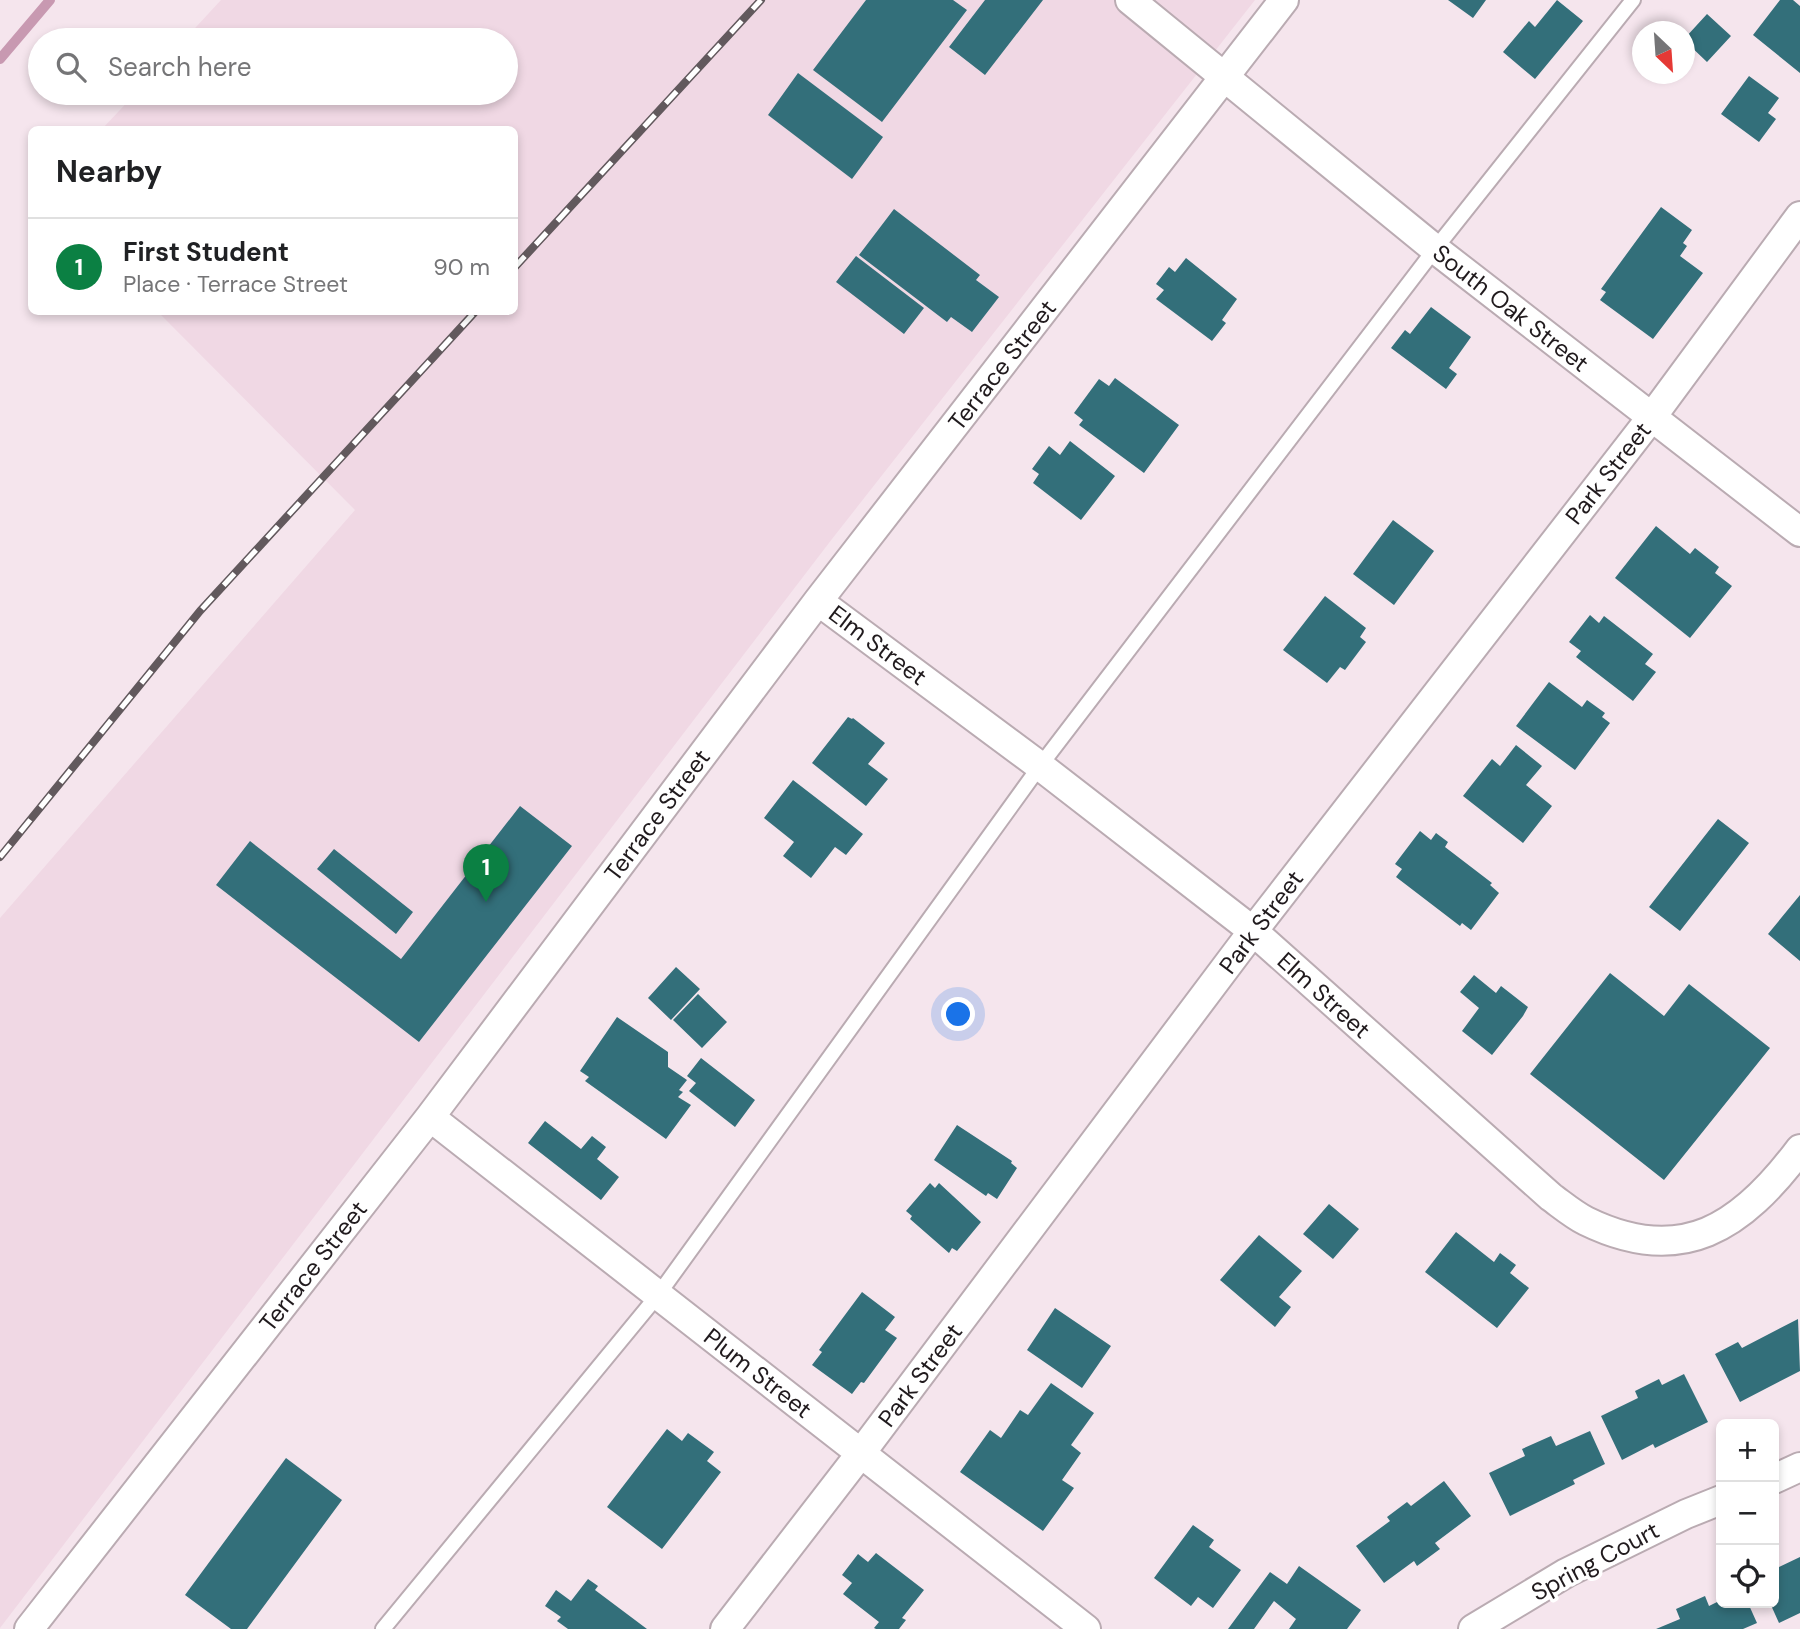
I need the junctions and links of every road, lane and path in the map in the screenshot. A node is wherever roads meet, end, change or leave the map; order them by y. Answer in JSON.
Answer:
{"nodes":[{"id":1,"x":1130,"y":0,"type":"edge"},
{"id":2,"x":1284,"y":0,"type":"edge"},
{"id":3,"x":1633,"y":0,"type":"edge"},
{"id":4,"x":1226,"y":77,"type":"junction"},
{"id":5,"x":1800,"y":216,"type":"edge"},
{"id":6,"x":1435,"y":249,"type":"junction"},
{"id":7,"x":1651,"y":418,"type":"junction"},
{"id":8,"x":1800,"y":532,"type":"edge"},
{"id":9,"x":818,"y":601,"type":"junction"},
{"id":10,"x":1040,"y":766,"type":"junction"},
{"id":11,"x":1253,"y":931,"type":"junction"},
{"id":12,"x":430,"y":1117,"type":"junction"},
{"id":13,"x":1800,"y":1149,"type":"edge"},
{"id":14,"x":657,"y":1295,"type":"junction"},
{"id":15,"x":861,"y":1453,"type":"junction"},
{"id":16,"x":1800,"y":1467,"type":"edge"},
{"id":17,"x":1779,"y":1477,"type":"edge"},
{"id":18,"x":1716,"y":1502,"type":"edge"},
{"id":19,"x":1080,"y":1627,"type":"edge"},
{"id":20,"x":29,"y":1629,"type":"edge"},
{"id":21,"x":383,"y":1629,"type":"edge"},
{"id":22,"x":725,"y":1629,"type":"edge"},
{"id":23,"x":1473,"y":1629,"type":"edge"}],
"edges":[{"from":1,"to":4,"type":"street","name":"South Oak Street"},
{"from":2,"to":4,"type":"street","name":"Terrace Street"},
{"from":3,"to":6,"type":"lane"},
{"from":4,"to":6,"type":"street","name":"South Oak Street"},
{"from":4,"to":9,"type":"street","name":"Terrace Street"},
{"from":5,"to":7,"type":"street","name":"Park Street"},
{"from":6,"to":7,"type":"street","name":"South Oak Street"},
{"from":6,"to":10,"type":"lane"},
{"from":7,"to":8,"type":"street","name":"South Oak Street"},
{"from":7,"to":11,"type":"street","name":"Park Street"},
{"from":9,"to":10,"type":"street","name":"Elm Street"},
{"from":9,"to":12,"type":"street","name":"Terrace Street"},
{"from":10,"to":11,"type":"street","name":"Elm Street"},
{"from":10,"to":14,"type":"lane"},
{"from":11,"to":13,"type":"street","name":"Elm Street"},
{"from":11,"to":15,"type":"street","name":"Park Street"},
{"from":12,"to":14,"type":"street","name":"Plum Street"},
{"from":12,"to":20,"type":"street","name":"Terrace Street"},
{"from":14,"to":15,"type":"street","name":"Plum Street"},
{"from":14,"to":21,"type":"lane"},
{"from":15,"to":19,"type":"street","name":"Plum Street"},
{"from":15,"to":22,"type":"street","name":"Park Street"},
{"from":16,"to":17,"type":"street"},
{"from":18,"to":23,"type":"street","name":"Spring Court"}]}
